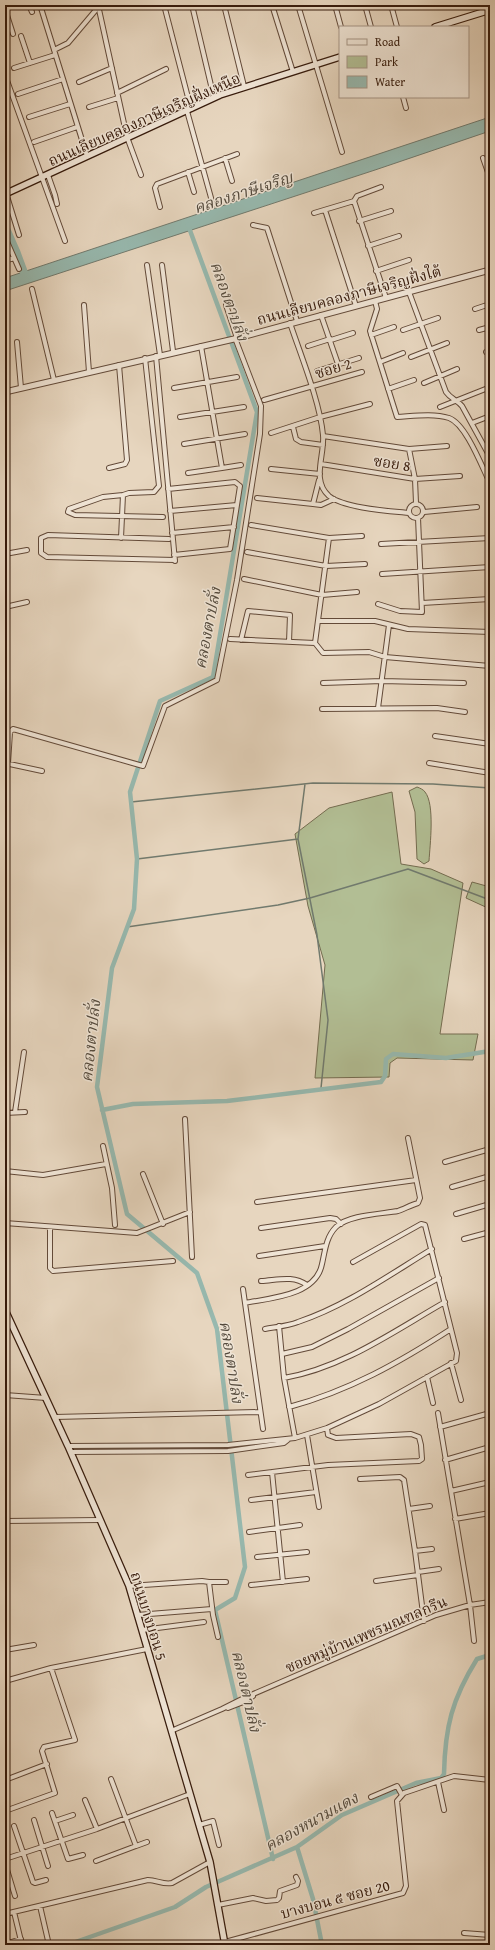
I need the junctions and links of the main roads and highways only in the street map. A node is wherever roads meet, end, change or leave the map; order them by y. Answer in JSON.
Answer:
{"nodes":[{"id":1,"x":490,"y":10,"type":"edge"},
{"id":2,"x":439,"y":26,"type":"edge"},
{"id":3,"x":339,"y":57,"type":"edge"},
{"id":4,"x":5,"y":194,"type":"edge"},
{"id":5,"x":5,"y":1310,"type":"edge"},
{"id":6,"x":225,"y":1944,"type":"edge"}],
"edges":[{"from":1,"to":2,"type":"main road"},
{"from":3,"to":4,"type":"main road","name":"ถนนเลียบคลองภาษีเจริญฝั่งเหนือ"},
{"from":5,"to":6,"type":"main road","name":"ถนนบางบอน 5"}]}
